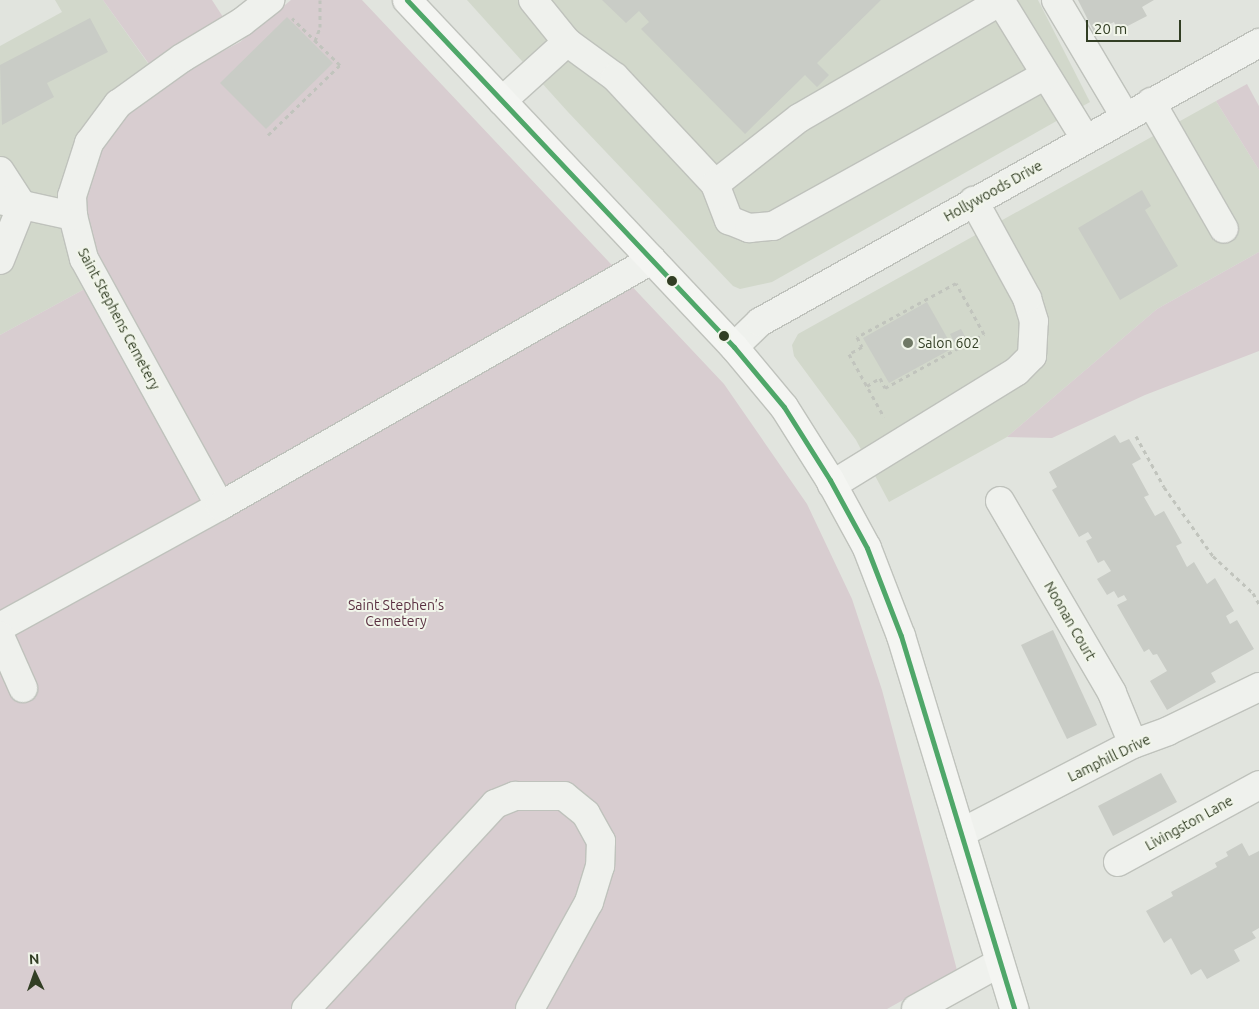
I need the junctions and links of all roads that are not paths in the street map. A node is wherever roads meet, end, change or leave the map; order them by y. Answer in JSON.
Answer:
{"nodes":[{"id":1,"x":407,"y":0,"type":"edge"},
{"id":2,"x":533,"y":0,"type":"edge"},
{"id":3,"x":1056,"y":0,"type":"edge"},
{"id":4,"x":1001,"y":1,"type":"edge"},
{"id":5,"x":279,"y":7,"type":"edge"},
{"id":6,"x":567,"y":42,"type":"junction"},
{"id":7,"x":1259,"y":42,"type":"edge"},
{"id":8,"x":1045,"y":75,"type":"junction"},
{"id":9,"x":502,"y":101,"type":"junction"},
{"id":10,"x":1152,"y":102,"type":"junction"},
{"id":11,"x":1125,"y":116,"type":"junction"},
{"id":12,"x":1085,"y":138,"type":"junction"},
{"id":13,"x":0,"y":171,"type":"edge"},
{"id":14,"x":715,"y":184,"type":"junction"},
{"id":15,"x":974,"y":201,"type":"junction"},
{"id":16,"x":11,"y":202,"type":"edge"},
{"id":17,"x":72,"y":216,"type":"junction"},
{"id":18,"x":1224,"y":229,"type":"dead end"},
{"id":19,"x":0,"y":260,"type":"edge"},
{"id":20,"x":652,"y":260,"type":"junction"},
{"id":21,"x":734,"y":347,"type":"junction"},
{"id":22,"x":832,"y":485,"type":"junction"},
{"id":23,"x":1000,"y":501,"type":"dead end"},
{"id":24,"x":220,"y":506,"type":"junction"},
{"id":25,"x":0,"y":627,"type":"edge"},
{"id":26,"x":0,"y":636,"type":"edge"},
{"id":27,"x":1259,"y":687,"type":"edge"},
{"id":28,"x":23,"y":688,"type":"dead end"},
{"id":29,"x":1133,"y":744,"type":"junction"},
{"id":30,"x":1259,"y":785,"type":"edge"},
{"id":31,"x":961,"y":833,"type":"junction"},
{"id":32,"x":1118,"y":862,"type":"dead end"},
{"id":33,"x":999,"y":963,"type":"junction"},
{"id":34,"x":306,"y":1009,"type":"edge"},
{"id":35,"x":530,"y":1009,"type":"edge"},
{"id":36,"x":916,"y":1009,"type":"edge"},
{"id":37,"x":1014,"y":1009,"type":"edge"}],
"edges":[{"from":1,"to":9,"type":"main road"},
{"from":2,"to":6,"type":"street"},
{"from":3,"to":11,"type":"street"},
{"from":4,"to":8,"type":"street"},
{"from":4,"to":14,"type":"street"},
{"from":5,"to":17,"type":"street","name":"Saint Stephens Cemetery"},
{"from":6,"to":9,"type":"street"},
{"from":6,"to":14,"type":"street"},
{"from":7,"to":10,"type":"street","name":"Hollywoods Drive"},
{"from":8,"to":12,"type":"street"},
{"from":8,"to":14,"type":"street"},
{"from":9,"to":20,"type":"main road"},
{"from":10,"to":11,"type":"street","name":"Hollywoods Drive"},
{"from":10,"to":18,"type":"street"},
{"from":11,"to":12,"type":"street","name":"Hollywoods Drive"},
{"from":12,"to":15,"type":"street","name":"Hollywoods Drive"},
{"from":13,"to":16,"type":"street"},
{"from":15,"to":21,"type":"street","name":"Hollywoods Drive"},
{"from":15,"to":22,"type":"street"},
{"from":16,"to":17,"type":"street"},
{"from":16,"to":19,"type":"street"},
{"from":17,"to":24,"type":"street","name":"Saint Stephens Cemetery"},
{"from":20,"to":21,"type":"main road"},
{"from":20,"to":24,"type":"street"},
{"from":21,"to":22,"type":"main road"},
{"from":22,"to":31,"type":"main road"},
{"from":23,"to":29,"type":"street","name":"Noonan Court"},
{"from":24,"to":25,"type":"street"},
{"from":26,"to":28,"type":"street"},
{"from":27,"to":29,"type":"street","name":"Lamphill Drive"},
{"from":29,"to":31,"type":"street","name":"Lamphill Drive"},
{"from":30,"to":32,"type":"street","name":"Livingston Lane"},
{"from":31,"to":33,"type":"main road"},
{"from":33,"to":36,"type":"street"},
{"from":33,"to":37,"type":"main road"},
{"from":34,"to":35,"type":"street"}]}
